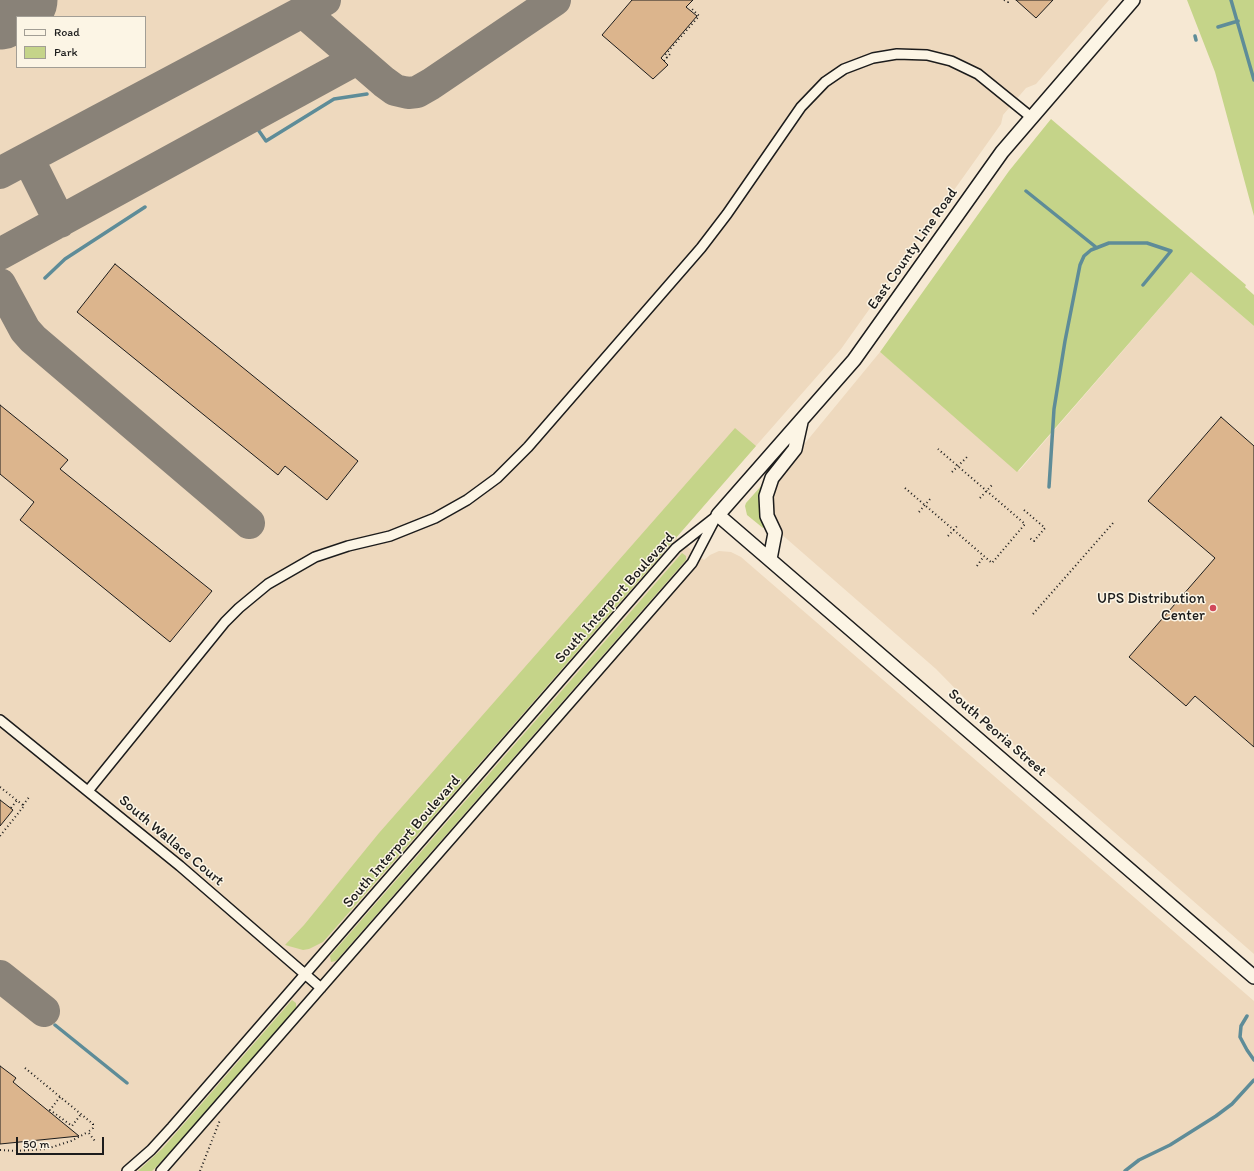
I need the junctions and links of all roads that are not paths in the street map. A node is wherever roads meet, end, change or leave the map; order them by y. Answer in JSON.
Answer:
{"nodes":[{"id":1,"x":1133,"y":0,"type":"edge"},
{"id":2,"x":1031,"y":117,"type":"junction"},
{"id":3,"x":802,"y":420,"type":"junction"},
{"id":4,"x":718,"y":515,"type":"junction"},
{"id":5,"x":770,"y":559,"type":"junction"},
{"id":6,"x":0,"y":720,"type":"edge"},
{"id":7,"x":88,"y":791,"type":"junction"},
{"id":8,"x":305,"y":974,"type":"junction"},
{"id":9,"x":1254,"y":977,"type":"edge"},
{"id":10,"x":321,"y":988,"type":"junction"},
{"id":11,"x":127,"y":1171,"type":"edge"},
{"id":12,"x":161,"y":1171,"type":"edge"}],
"edges":[{"from":1,"to":2,"type":"main road","name":"East County Line Road"},
{"from":2,"to":3,"type":"main road","name":"East County Line Road"},
{"from":2,"to":7,"type":"street"},
{"from":3,"to":4,"type":"main road","name":"East County Line Road"},
{"from":3,"to":5,"type":"main road"},
{"from":4,"to":5,"type":"main road","name":"South Peoria Street"},
{"from":4,"to":8,"type":"street","name":"South Interport Boulevard"},
{"from":4,"to":10,"type":"street","name":"South Interport Boulevard"},
{"from":5,"to":9,"type":"main road","name":"South Peoria Street"},
{"from":6,"to":7,"type":"street","name":"South Wallace Court"},
{"from":7,"to":8,"type":"street","name":"South Wallace Court"},
{"from":8,"to":10,"type":"street","name":"South Wallace Court"},
{"from":8,"to":11,"type":"street","name":"South Interport Boulevard"},
{"from":10,"to":12,"type":"street","name":"South Interport Boulevard"}]}
